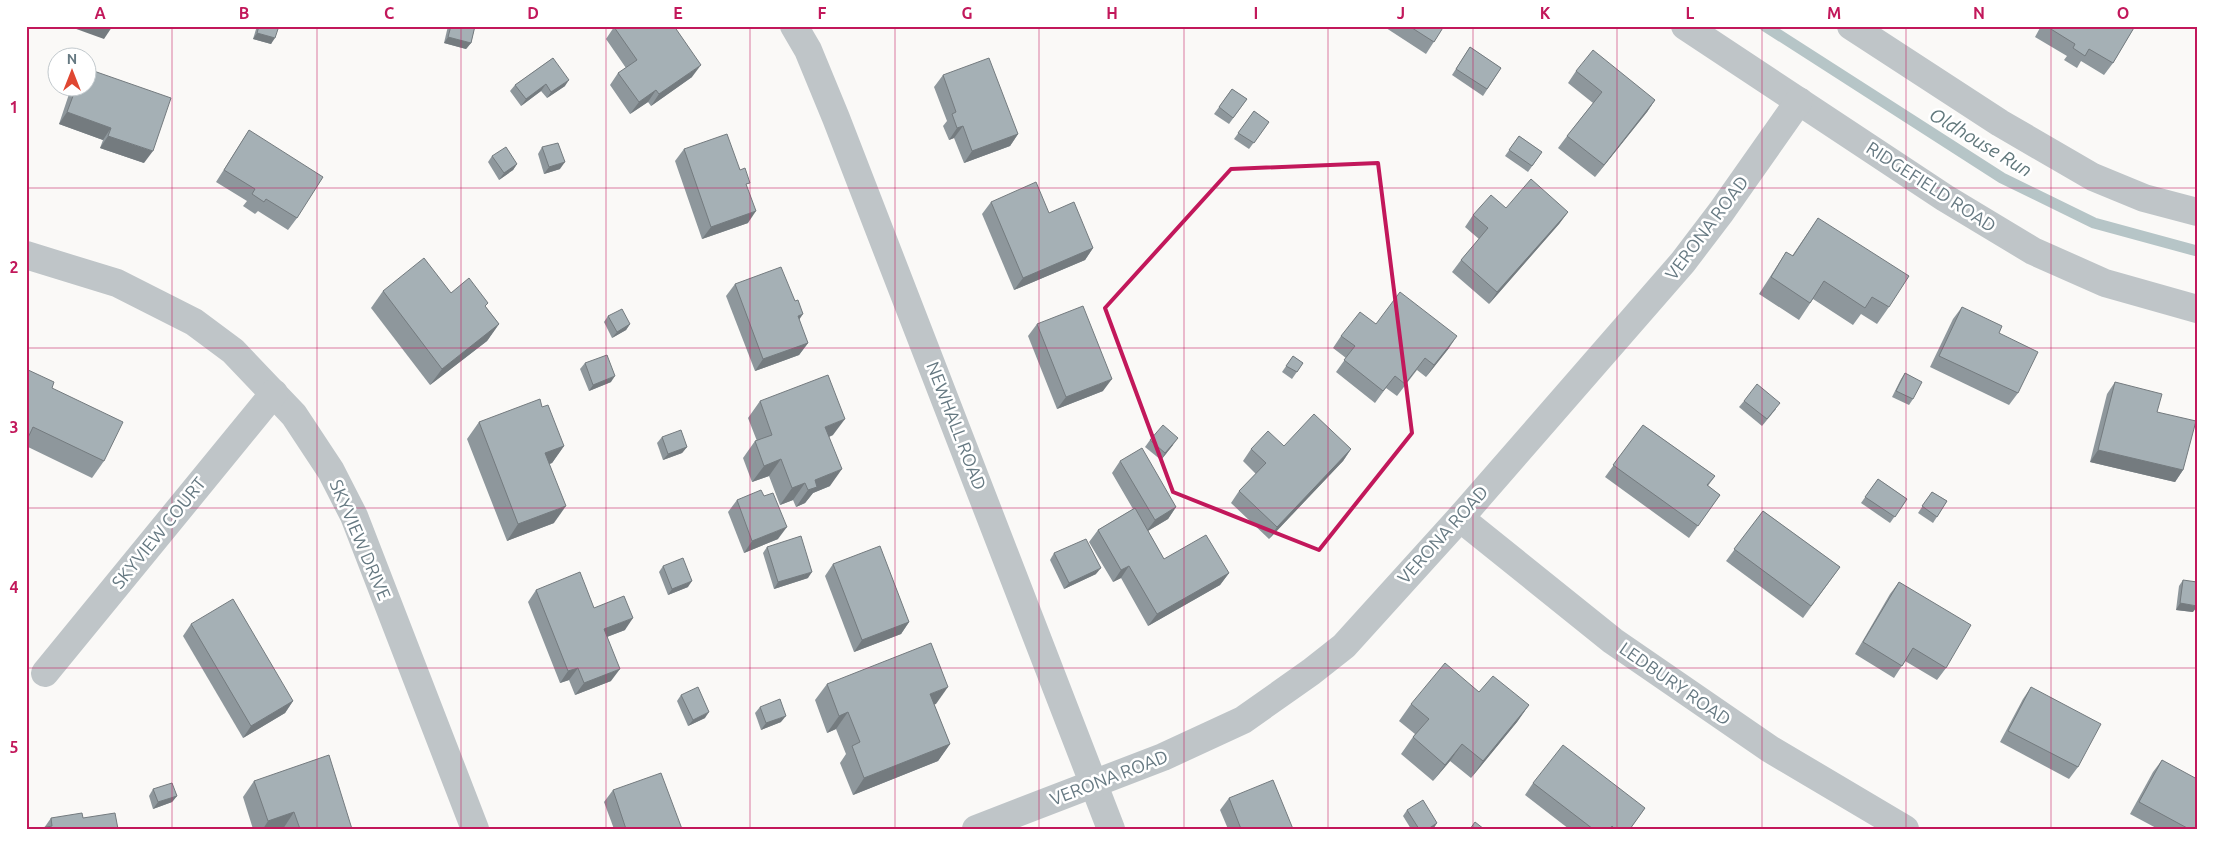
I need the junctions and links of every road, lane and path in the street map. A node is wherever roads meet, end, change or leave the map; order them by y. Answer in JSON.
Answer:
{"nodes":[{"id":1,"x":794,"y":26,"type":"edge"},
{"id":2,"x":1685,"y":26,"type":"edge"},
{"id":3,"x":1851,"y":26,"type":"edge"},
{"id":4,"x":1799,"y":101,"type":"junction"},
{"id":5,"x":2197,"y":212,"type":"edge"},
{"id":6,"x":26,"y":255,"type":"edge"},
{"id":7,"x":2197,"y":309,"type":"edge"},
{"id":8,"x":274,"y":393,"type":"junction"},
{"id":9,"x":1460,"y":518,"type":"junction"},
{"id":10,"x":45,"y":673,"type":"dead end"},
{"id":11,"x":1094,"y":784,"type":"junction"},
{"id":12,"x":475,"y":829,"type":"edge"},
{"id":13,"x":976,"y":829,"type":"edge"},
{"id":14,"x":1111,"y":829,"type":"edge"},
{"id":15,"x":1905,"y":829,"type":"edge"}],
"edges":[{"from":1,"to":11,"type":"street","name":"NEWHALL ROAD"},
{"from":2,"to":4,"type":"street","name":"RIDGEFIELD ROAD"},
{"from":3,"to":5,"type":"street"},
{"from":4,"to":7,"type":"street","name":"RIDGEFIELD ROAD"},
{"from":4,"to":9,"type":"street","name":"VERONA ROAD"},
{"from":6,"to":8,"type":"street","name":"SKYVIEW DRIVE"},
{"from":8,"to":10,"type":"street","name":"SKYVIEW COURT"},
{"from":8,"to":12,"type":"street","name":"SKYVIEW DRIVE"},
{"from":9,"to":11,"type":"street","name":"VERONA ROAD"},
{"from":9,"to":15,"type":"street","name":"LEDBURY ROAD"},
{"from":11,"to":13,"type":"street","name":"VERONA ROAD"},
{"from":11,"to":14,"type":"street","name":"NEWHALL ROAD"}]}
